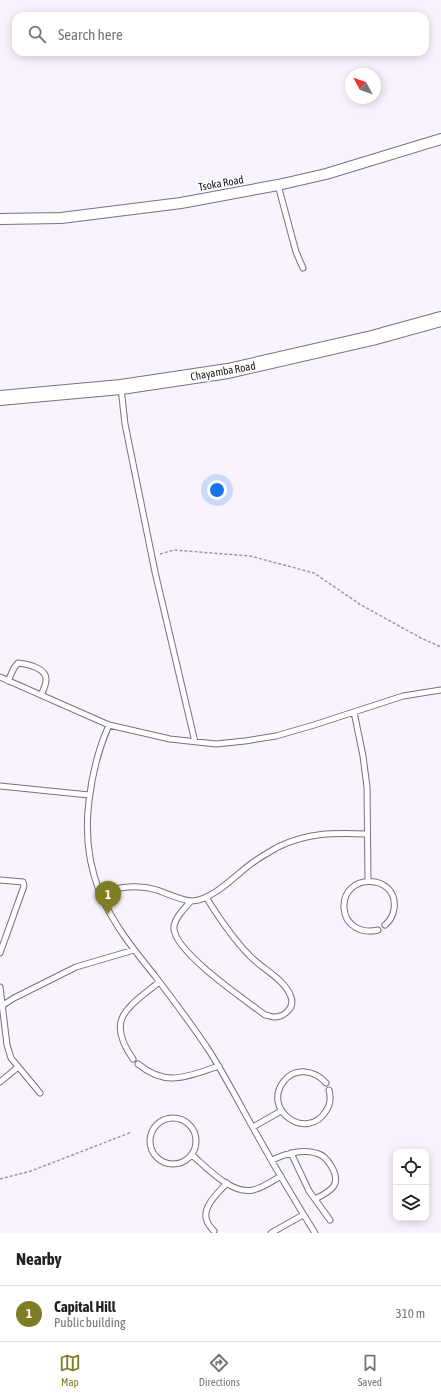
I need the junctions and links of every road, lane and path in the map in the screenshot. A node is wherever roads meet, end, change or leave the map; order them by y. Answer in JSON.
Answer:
{"nodes":[{"id":1,"x":441,"y":139,"type":"edge"},
{"id":2,"x":278,"y":185,"type":"junction"},
{"id":3,"x":0,"y":219,"type":"edge"},
{"id":4,"x":303,"y":268,"type":"dead end"},
{"id":5,"x":441,"y":319,"type":"edge"},
{"id":6,"x":121,"y":387,"type":"junction"},
{"id":7,"x":0,"y":398,"type":"edge"},
{"id":8,"x":152,"y":556,"type":"junction"},
{"id":9,"x":441,"y":647,"type":"edge"},
{"id":10,"x":0,"y":677,"type":"edge"},
{"id":11,"x":8,"y":681,"type":"junction"},
{"id":12,"x":441,"y":690,"type":"edge"},
{"id":13,"x":41,"y":695,"type":"junction"},
{"id":14,"x":354,"y":712,"type":"junction"},
{"id":15,"x":109,"y":725,"type":"junction"},
{"id":16,"x":195,"y":742,"type":"junction"},
{"id":17,"x":0,"y":786,"type":"edge"},
{"id":18,"x":89,"y":795,"type":"junction"},
{"id":19,"x":367,"y":834,"type":"junction"},
{"id":20,"x":0,"y":880,"type":"edge"},
{"id":21,"x":368,"y":881,"type":"junction"},
{"id":22,"x":100,"y":893,"type":"junction"},
{"id":23,"x":206,"y":897,"type":"junction"},
{"id":24,"x":191,"y":901,"type":"junction"},
{"id":25,"x":385,"y":925,"type":"dead end"},
{"id":26,"x":378,"y":930,"type":"dead end"},
{"id":27,"x":134,"y":950,"type":"junction"},
{"id":28,"x":0,"y":953,"type":"edge"},
{"id":29,"x":160,"y":982,"type":"junction"},
{"id":30,"x":0,"y":987,"type":"edge"},
{"id":31,"x":1,"y":1006,"type":"edge"},
{"id":32,"x":133,"y":1059,"type":"dead end"},
{"id":33,"x":138,"y":1064,"type":"dead end"},
{"id":34,"x":219,"y":1066,"type":"junction"},
{"id":35,"x":18,"y":1067,"type":"junction"},
{"id":36,"x":0,"y":1082,"type":"edge"},
{"id":37,"x":326,"y":1083,"type":"dead end"},
{"id":38,"x":329,"y":1090,"type":"dead end"},
{"id":39,"x":40,"y":1093,"type":"dead end"},
{"id":40,"x":281,"y":1111,"type":"junction"},
{"id":41,"x":253,"y":1127,"type":"junction"},
{"id":42,"x":132,"y":1132,"type":"dead end"},
{"id":43,"x":291,"y":1153,"type":"junction"},
{"id":44,"x":192,"y":1155,"type":"junction"},
{"id":45,"x":272,"y":1160,"type":"junction"},
{"id":46,"x":281,"y":1176,"type":"junction"},
{"id":47,"x":0,"y":1179,"type":"edge"},
{"id":48,"x":226,"y":1183,"type":"junction"},
{"id":49,"x":315,"y":1199,"type":"junction"},
{"id":50,"x":303,"y":1215,"type":"junction"},
{"id":51,"x":330,"y":1220,"type":"dead end"},
{"id":52,"x":214,"y":1231,"type":"dead end"},
{"id":53,"x":271,"y":1233,"type":"edge"},
{"id":54,"x":315,"y":1233,"type":"edge"}],
"edges":[{"from":1,"to":2,"type":"street","name":"Tsoka Road"},
{"from":2,"to":3,"type":"street","name":"Tsoka Road"},
{"from":2,"to":4,"type":"lane"},
{"from":5,"to":6,"type":"main road","name":"Chayamba Road"},
{"from":6,"to":7,"type":"main road","name":"Chayamba Road"},
{"from":6,"to":8,"type":"lane"},
{"from":8,"to":9,"type":"path"},
{"from":8,"to":16,"type":"lane"},
{"from":10,"to":11,"type":"lane"},
{"from":11,"to":13,"type":"lane"},
{"from":11,"to":13,"type":"lane"},
{"from":12,"to":14,"type":"lane"},
{"from":13,"to":15,"type":"lane"},
{"from":14,"to":16,"type":"lane"},
{"from":14,"to":19,"type":"lane"},
{"from":15,"to":16,"type":"lane"},
{"from":15,"to":18,"type":"lane"},
{"from":17,"to":18,"type":"lane"},
{"from":18,"to":22,"type":"lane"},
{"from":19,"to":21,"type":"lane"},
{"from":19,"to":23,"type":"lane"},
{"from":20,"to":28,"type":"lane"},
{"from":21,"to":25,"type":"lane"},
{"from":21,"to":26,"type":"lane"},
{"from":22,"to":24,"type":"lane"},
{"from":22,"to":27,"type":"lane"},
{"from":23,"to":24,"type":"lane"},
{"from":23,"to":24,"type":"lane"},
{"from":27,"to":29,"type":"lane"},
{"from":27,"to":31,"type":"lane"},
{"from":29,"to":32,"type":"lane"},
{"from":29,"to":34,"type":"lane"},
{"from":30,"to":31,"type":"lane"},
{"from":31,"to":35,"type":"lane"},
{"from":33,"to":34,"type":"lane"},
{"from":34,"to":41,"type":"lane"},
{"from":35,"to":36,"type":"lane"},
{"from":35,"to":39,"type":"lane"},
{"from":37,"to":40,"type":"lane"},
{"from":38,"to":40,"type":"lane"},
{"from":40,"to":41,"type":"lane"},
{"from":41,"to":45,"type":"lane"},
{"from":42,"to":47,"type":"path"},
{"from":43,"to":45,"type":"lane"},
{"from":43,"to":49,"type":"lane"},
{"from":43,"to":49,"type":"lane"},
{"from":44,"to":44,"type":"lane"},
{"from":44,"to":48,"type":"lane"},
{"from":45,"to":46,"type":"lane"},
{"from":46,"to":48,"type":"lane"},
{"from":46,"to":50,"type":"lane"},
{"from":48,"to":52,"type":"lane"},
{"from":49,"to":51,"type":"lane"},
{"from":50,"to":53,"type":"lane"},
{"from":50,"to":54,"type":"lane"}]}
